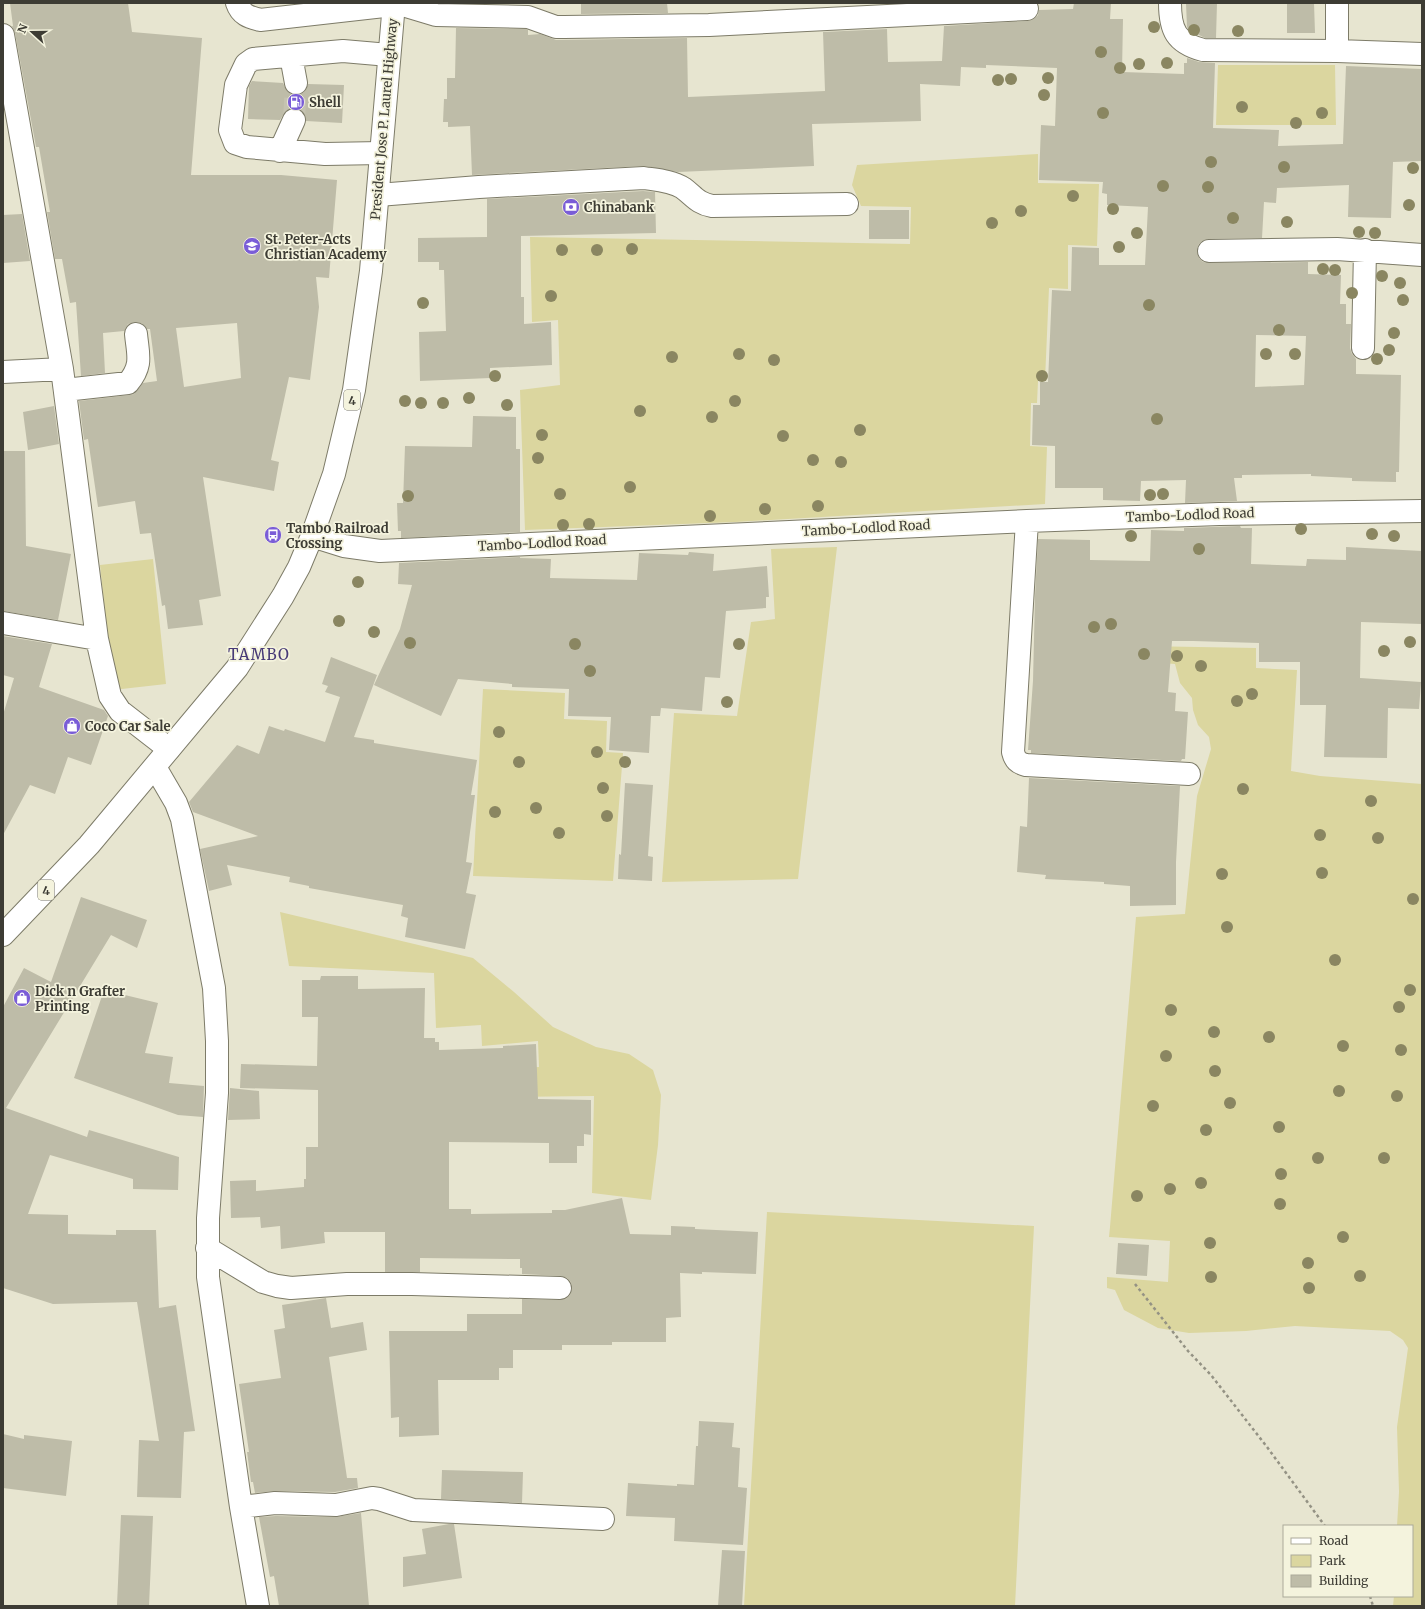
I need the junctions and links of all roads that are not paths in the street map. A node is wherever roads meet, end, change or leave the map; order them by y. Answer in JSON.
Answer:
{"nodes":[{"id":1,"x":237,"y":3,"type":"edge"},
{"id":2,"x":1170,"y":3,"type":"edge"},
{"id":3,"x":1337,"y":3,"type":"edge"},
{"id":4,"x":394,"y":4,"type":"edge"},
{"id":5,"x":1027,"y":9,"type":"dead end"},
{"id":6,"x":3,"y":35,"type":"edge"},
{"id":7,"x":1337,"y":50,"type":"junction"},
{"id":8,"x":1422,"y":54,"type":"edge"},
{"id":9,"x":389,"y":55,"type":"junction"},
{"id":10,"x":291,"y":56,"type":"junction"},
{"id":11,"x":296,"y":83,"type":"tunnel mouth"},
{"id":12,"x":294,"y":120,"type":"tunnel mouth"},
{"id":13,"x":280,"y":151,"type":"junction"},
{"id":14,"x":381,"y":153,"type":"junction"},
{"id":15,"x":378,"y":195,"type":"junction"},
{"id":16,"x":847,"y":204,"type":"dead end"},
{"id":17,"x":1365,"y":250,"type":"junction"},
{"id":18,"x":1209,"y":251,"type":"dead end"},
{"id":19,"x":1422,"y":255,"type":"edge"},
{"id":20,"x":136,"y":334,"type":"dead end"},
{"id":21,"x":1363,"y":348,"type":"dead end"},
{"id":22,"x":3,"y":372,"type":"edge"},
{"id":23,"x":63,"y":379,"type":"junction"},
{"id":24,"x":1422,"y":511,"type":"edge"},
{"id":25,"x":1027,"y":521,"type":"junction"},
{"id":26,"x":312,"y":536,"type":"junction"},
{"id":27,"x":3,"y":623,"type":"edge"},
{"id":28,"x":97,"y":639,"type":"junction"},
{"id":29,"x":169,"y":749,"type":"junction"},
{"id":30,"x":155,"y":766,"type":"junction"},
{"id":31,"x":1189,"y":774,"type":"dead end"},
{"id":32,"x":3,"y":935,"type":"edge"},
{"id":33,"x":208,"y":1248,"type":"junction"},
{"id":34,"x":560,"y":1288,"type":"dead end"},
{"id":35,"x":241,"y":1507,"type":"junction"},
{"id":36,"x":603,"y":1520,"type":"dead end"},
{"id":37,"x":258,"y":1606,"type":"edge"}],
"edges":[{"from":1,"to":4,"type":"main road"},
{"from":2,"to":7,"type":"main road"},
{"from":3,"to":7,"type":"main road"},
{"from":4,"to":5,"type":"main road"},
{"from":4,"to":9,"type":"main road","name":"President Jose P. Laurel Highway","number":"4"},
{"from":6,"to":23,"type":"main road"},
{"from":7,"to":8,"type":"main road"},
{"from":9,"to":10,"type":"main road"},
{"from":9,"to":14,"type":"main road","name":"President Jose P. Laurel Highway","number":"4"},
{"from":10,"to":11,"type":"main road"},
{"from":10,"to":13,"type":"main road"},
{"from":12,"to":13,"type":"main road"},
{"from":13,"to":14,"type":"main road"},
{"from":14,"to":15,"type":"main road","name":"President Jose P. Laurel Highway","number":"4"},
{"from":15,"to":16,"type":"main road"},
{"from":15,"to":26,"type":"main road","name":"President Jose P. Laurel Highway","number":"4"},
{"from":17,"to":18,"type":"main road"},
{"from":17,"to":19,"type":"main road"},
{"from":17,"to":21,"type":"main road"},
{"from":20,"to":23,"type":"main road"},
{"from":22,"to":23,"type":"main road"},
{"from":23,"to":28,"type":"main road"},
{"from":24,"to":25,"type":"main road","name":"Tambo-Lodlod Road"},
{"from":25,"to":26,"type":"main road","name":"Tambo-Lodlod Road"},
{"from":25,"to":31,"type":"main road"},
{"from":26,"to":29,"type":"main road","name":"President Jose P. Laurel Highway","number":"4"},
{"from":27,"to":28,"type":"main road"},
{"from":28,"to":29,"type":"main road"},
{"from":29,"to":30,"type":"main road","name":"President Jose P. Laurel Highway","number":"4"},
{"from":30,"to":32,"type":"main road","name":"President Jose P. Laurel Highway","number":"4"},
{"from":30,"to":33,"type":"main road"},
{"from":33,"to":34,"type":"main road"},
{"from":33,"to":35,"type":"main road"},
{"from":35,"to":36,"type":"main road"},
{"from":35,"to":37,"type":"main road"}]}
